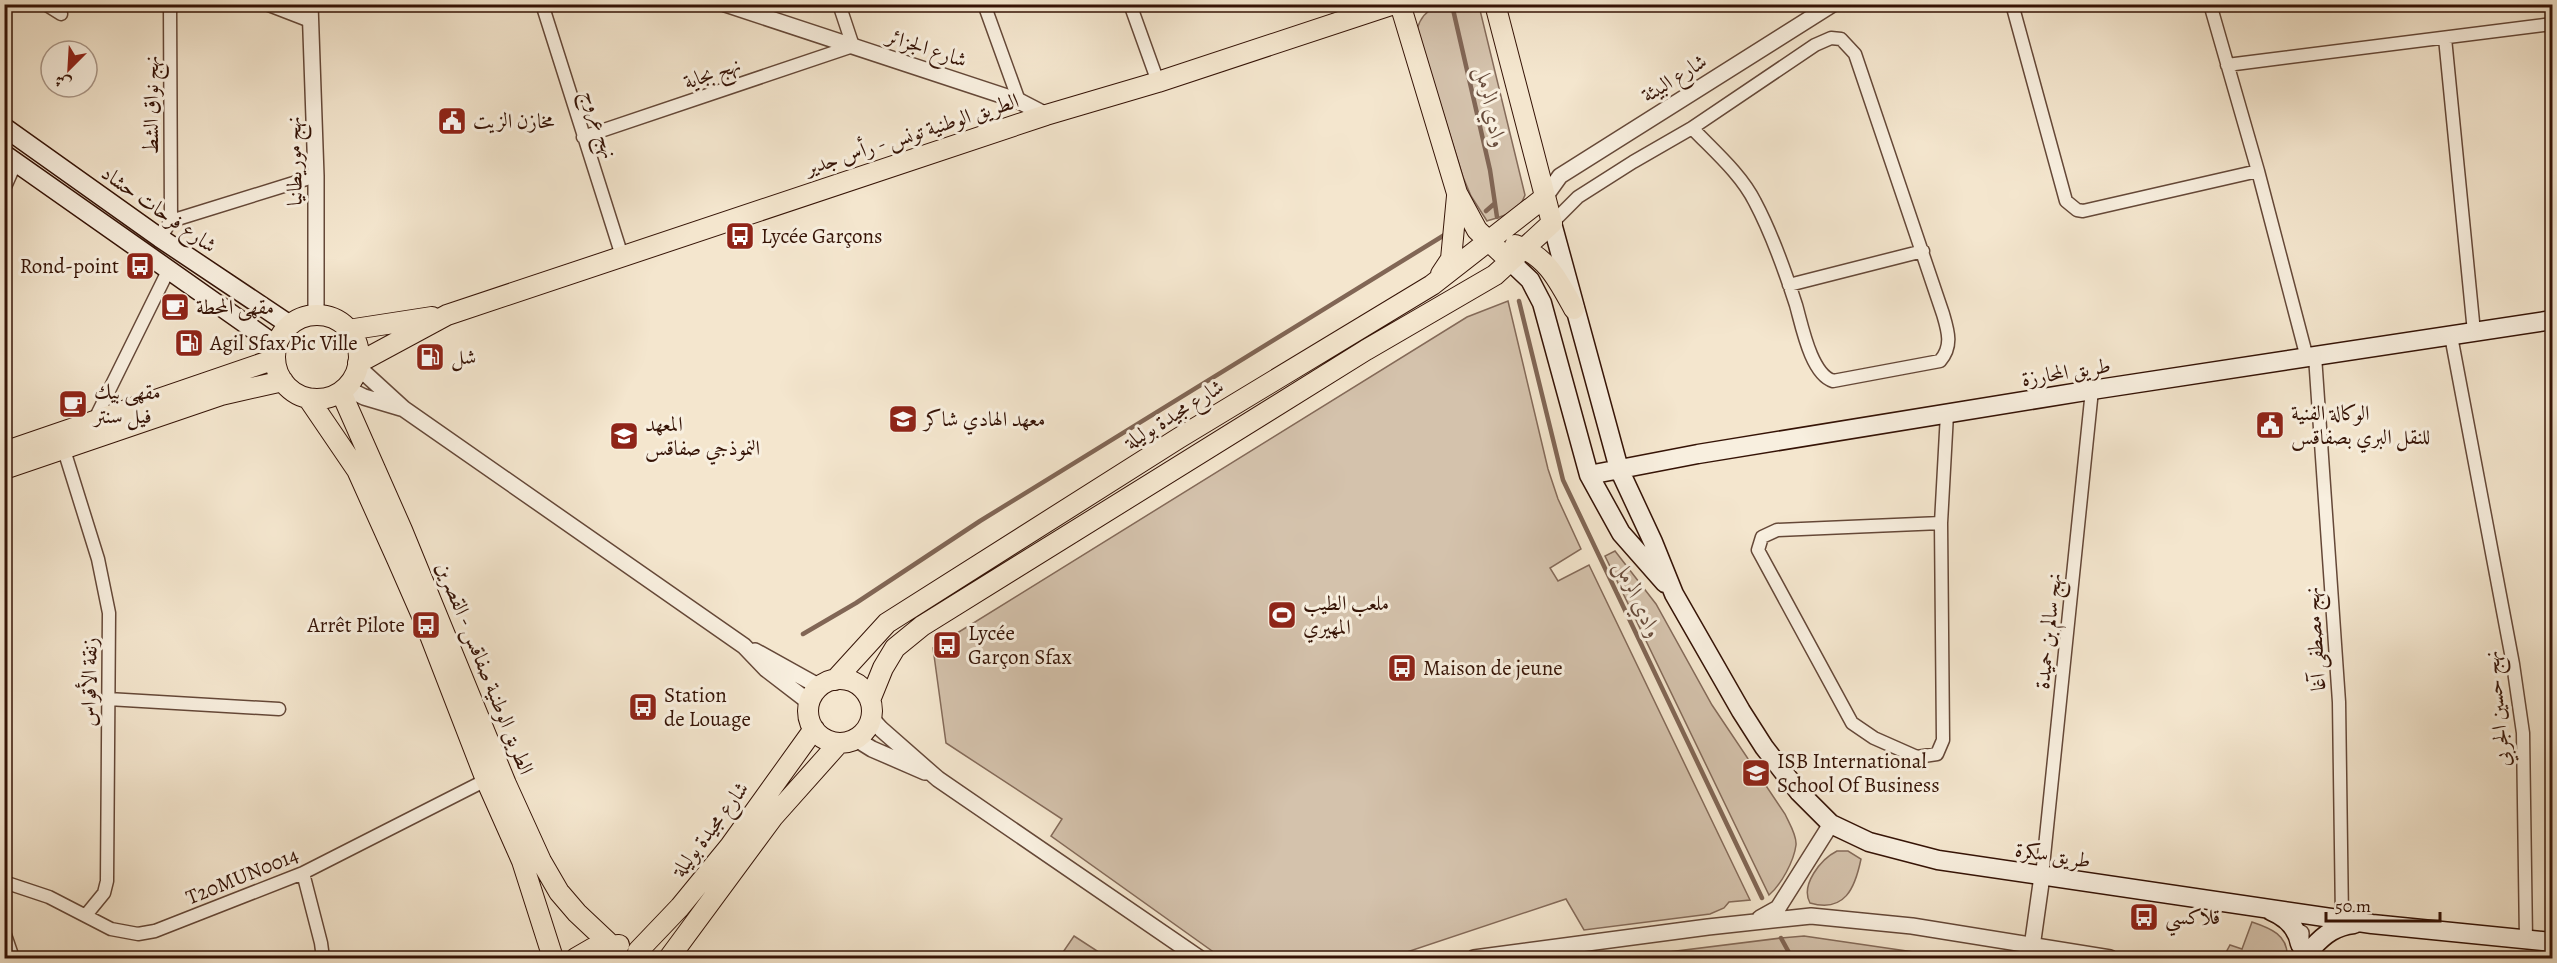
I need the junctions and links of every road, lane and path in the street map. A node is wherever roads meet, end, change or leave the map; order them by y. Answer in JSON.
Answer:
{"nodes":[{"id":1,"x":45,"y":4,"type":"edge"},
{"id":2,"x":170,"y":4,"type":"edge"},
{"id":3,"x":266,"y":4,"type":"edge"},
{"id":4,"x":310,"y":4,"type":"edge"},
{"id":5,"x":542,"y":4,"type":"edge"},
{"id":6,"x":725,"y":4,"type":"edge"},
{"id":7,"x":839,"y":4,"type":"edge"},
{"id":8,"x":984,"y":4,"type":"edge"},
{"id":9,"x":1130,"y":4,"type":"edge"},
{"id":10,"x":1394,"y":4,"type":"edge"},
{"id":11,"x":1400,"y":4,"type":"edge"},
{"id":12,"x":1496,"y":4,"type":"edge"},
{"id":13,"x":1508,"y":4,"type":"edge"},
{"id":14,"x":1833,"y":4,"type":"edge"},
{"id":15,"x":2012,"y":4,"type":"edge"},
{"id":16,"x":2210,"y":4,"type":"edge"},
{"id":17,"x":61,"y":14,"type":"dead end"},
{"id":18,"x":310,"y":21,"type":"junction"},
{"id":19,"x":2553,"y":24,"type":"edge"},
{"id":20,"x":1504,"y":33,"type":"junction"},
{"id":21,"x":2445,"y":38,"type":"junction"},
{"id":22,"x":853,"y":46,"type":"junction"},
{"id":23,"x":2227,"y":65,"type":"junction"},
{"id":24,"x":1158,"y":82,"type":"junction"},
{"id":25,"x":1019,"y":101,"type":"junction"},
{"id":26,"x":1046,"y":115,"type":"junction"},
{"id":27,"x":4,"y":128,"type":"edge"},
{"id":28,"x":1692,"y":128,"type":"junction"},
{"id":29,"x":583,"y":137,"type":"junction"},
{"id":30,"x":10,"y":158,"type":"edge"},
{"id":31,"x":2258,"y":171,"type":"junction"},
{"id":32,"x":316,"y":176,"type":"junction"},
{"id":33,"x":4,"y":189,"type":"edge"},
{"id":34,"x":1457,"y":193,"type":"junction"},
{"id":35,"x":1545,"y":197,"type":"junction"},
{"id":36,"x":171,"y":221,"type":"junction"},
{"id":37,"x":1551,"y":223,"type":"junction"},
{"id":38,"x":160,"y":238,"type":"junction"},
{"id":39,"x":1488,"y":241,"type":"junction"},
{"id":40,"x":1923,"y":251,"type":"junction"},
{"id":41,"x":1517,"y":254,"type":"junction"},
{"id":42,"x":622,"y":255,"type":"junction"},
{"id":43,"x":168,"y":271,"type":"junction"},
{"id":44,"x":1432,"y":285,"type":"junction"},
{"id":45,"x":1789,"y":285,"type":"junction"},
{"id":46,"x":1574,"y":309,"type":"junction"},
{"id":47,"x":447,"y":315,"type":"junction"},
{"id":48,"x":316,"y":316,"type":"junction"},
{"id":49,"x":2553,"y":320,"type":"edge"},
{"id":50,"x":290,"y":326,"type":"junction"},
{"id":51,"x":348,"y":330,"type":"junction"},
{"id":52,"x":2474,"y":332,"type":"junction"},
{"id":53,"x":2451,"y":336,"type":"junction"},
{"id":54,"x":276,"y":352,"type":"junction"},
{"id":55,"x":2311,"y":357,"type":"junction"},
{"id":56,"x":358,"y":365,"type":"junction"},
{"id":57,"x":283,"y":381,"type":"junction"},
{"id":58,"x":343,"y":390,"type":"junction"},
{"id":59,"x":2092,"y":390,"type":"junction"},
{"id":60,"x":308,"y":398,"type":"junction"},
{"id":61,"x":404,"y":409,"type":"junction"},
{"id":62,"x":1947,"y":414,"type":"junction"},
{"id":63,"x":93,"y":423,"type":"junction"},
{"id":64,"x":64,"y":450,"type":"junction"},
{"id":65,"x":4,"y":452,"type":"edge"},
{"id":66,"x":4,"y":469,"type":"edge"},
{"id":67,"x":1619,"y":469,"type":"junction"},
{"id":68,"x":1588,"y":476,"type":"junction"},
{"id":69,"x":1941,"y":523,"type":"junction"},
{"id":70,"x":1674,"y":594,"type":"junction"},
{"id":71,"x":821,"y":690,"type":"junction"},
{"id":72,"x":108,"y":699,"type":"junction"},
{"id":73,"x":279,"y":709,"type":"dead end"},
{"id":74,"x":870,"y":709,"type":"junction"},
{"id":75,"x":814,"y":729,"type":"junction"},
{"id":76,"x":848,"y":741,"type":"junction"},
{"id":77,"x":938,"y":779,"type":"junction"},
{"id":78,"x":486,"y":780,"type":"junction"},
{"id":79,"x":1831,"y":824,"type":"junction"},
{"id":80,"x":303,"y":873,"type":"junction"},
{"id":81,"x":2042,"y":876,"type":"junction"},
{"id":82,"x":4,"y":882,"type":"edge"},
{"id":83,"x":1792,"y":885,"type":"junction"},
{"id":84,"x":2253,"y":905,"type":"junction"},
{"id":85,"x":2310,"y":914,"type":"junction"},
{"id":86,"x":86,"y":915,"type":"junction"},
{"id":87,"x":1811,"y":916,"type":"junction"},
{"id":88,"x":2342,"y":919,"type":"junction"},
{"id":89,"x":1756,"y":921,"type":"junction"},
{"id":90,"x":2372,"y":924,"type":"junction"},
{"id":91,"x":4,"y":932,"type":"edge"},
{"id":92,"x":2526,"y":940,"type":"junction"},
{"id":93,"x":2553,"y":942,"type":"edge"},
{"id":94,"x":611,"y":945,"type":"junction"},
{"id":95,"x":2032,"y":947,"type":"junction"},
{"id":96,"x":2306,"y":952,"type":"edge"},
{"id":97,"x":644,"y":955,"type":"edge"},
{"id":98,"x":13,"y":958,"type":"edge"},
{"id":99,"x":323,"y":958,"type":"edge"},
{"id":100,"x":553,"y":958,"type":"edge"},
{"id":101,"x":576,"y":958,"type":"edge"},
{"id":102,"x":669,"y":958,"type":"edge"},
{"id":103,"x":1199,"y":958,"type":"edge"},
{"id":104,"x":1474,"y":958,"type":"edge"},
{"id":105,"x":2110,"y":958,"type":"edge"}],
"edges":[{"from":1,"to":17,"type":"street"},
{"from":2,"to":36,"type":"street","name":"نهج نواق الشط"},
{"from":3,"to":18,"type":"street"},
{"from":4,"to":18,"type":"street","name":"نهج موريطانيا"},
{"from":5,"to":29,"type":"street","name":"نهج عروج"},
{"from":6,"to":22,"type":"street","name":"شارع الجزائر"},
{"from":7,"to":22,"type":"street"},
{"from":8,"to":25,"type":"street"},
{"from":9,"to":24,"type":"street"},
{"from":10,"to":24,"type":"main road","name":"الطريق الوطنية تونس - رأس جدير"},
{"from":11,"to":34,"type":"main road"},
{"from":12,"to":20,"type":"main road"},
{"from":13,"to":20,"type":"main road"},
{"from":14,"to":35,"type":"street","name":"شارع البيئة"},
{"from":15,"to":31,"type":"street"},
{"from":16,"to":23,"type":"street","name":"نهج مصطفى آغا"},
{"from":18,"to":32,"type":"street","name":"نهج موريطانيا"},
{"from":19,"to":21,"type":"street"},
{"from":20,"to":35,"type":"main road"},
{"from":21,"to":23,"type":"street"},
{"from":21,"to":52,"type":"street"},
{"from":22,"to":25,"type":"street","name":"شارع الجزائر"},
{"from":22,"to":29,"type":"street","name":"نهج بجاية"},
{"from":23,"to":31,"type":"street","name":"نهج مصطفى آغا"},
{"from":24,"to":26,"type":"main road","name":"الطريق الوطنية تونس - رأس جدير"},
{"from":25,"to":26,"type":"street","name":"شارع الجزائر"},
{"from":26,"to":42,"type":"main road","name":"الطريق الوطنية تونس - رأس جدير"},
{"from":27,"to":38,"type":"main road","name":"شارع فرحات حشاد"},
{"from":28,"to":37,"type":"street"},
{"from":28,"to":40,"type":"street"},
{"from":28,"to":45,"type":"street"},
{"from":29,"to":42,"type":"street","name":"نهج عروج"},
{"from":30,"to":33,"type":"street"},
{"from":30,"to":43,"type":"main road"},
{"from":31,"to":55,"type":"street","name":"نهج مصطفى آغا"},
{"from":32,"to":36,"type":"street"},
{"from":32,"to":48,"type":"street","name":"نهج موريطانيا"},
{"from":34,"to":39,"type":"main road"},
{"from":34,"to":44,"type":"main road"},
{"from":35,"to":37,"type":"main road"},
{"from":35,"to":39,"type":"main road","name":"شارع مجيدة بوليلة"},
{"from":36,"to":38,"type":"street"},
{"from":37,"to":41,"type":"main road","name":"شارع مجيدة بوليلة"},
{"from":37,"to":46,"type":"main road"},
{"from":38,"to":50,"type":"main road","name":"شارع فرحات حشاد"},
{"from":39,"to":41,"type":"main road"},
{"from":39,"to":44,"type":"main road","name":"شارع مجيدة بوليلة"},
{"from":40,"to":45,"type":"street"},
{"from":40,"to":45,"type":"street"},
{"from":41,"to":46,"type":"main road"},
{"from":41,"to":68,"type":"main road"},
{"from":41,"to":74,"type":"main road","name":"شارع مجيدة بوليلة"},
{"from":42,"to":47,"type":"main road","name":"الطريق الوطنية تونس - رأس جدير"},
{"from":43,"to":54,"type":"main road"},
{"from":43,"to":63,"type":"street"},
{"from":44,"to":71,"type":"main road","name":"شارع مجيدة بوليلة"},
{"from":46,"to":67,"type":"main road"},
{"from":47,"to":51,"type":"main road","name":"الطريق الوطنية تونس - رأس جدير"},
{"from":47,"to":56,"type":"main road","name":"الطريق الوطنية تونس - رأس جدير"},
{"from":48,"to":50,"type":"main road"},
{"from":48,"to":51,"type":"main road"},
{"from":49,"to":52,"type":"main road","name":"طريق المحارزة"},
{"from":50,"to":54,"type":"main road"},
{"from":51,"to":56,"type":"main road"},
{"from":52,"to":53,"type":"main road","name":"طريق المحارزة"},
{"from":53,"to":55,"type":"main road","name":"طريق المحارزة"},
{"from":53,"to":92,"type":"street","name":"نهج حسين الجربي"},
{"from":54,"to":57,"type":"main road"},
{"from":54,"to":63,"type":"main road"},
{"from":55,"to":59,"type":"main road","name":"طريق المحارزة"},
{"from":55,"to":88,"type":"street","name":"نهج مصطفى آغا"},
{"from":56,"to":58,"type":"main road"},
{"from":56,"to":61,"type":"street"},
{"from":57,"to":60,"type":"main road"},
{"from":57,"to":64,"type":"main road"},
{"from":58,"to":60,"type":"main road"},
{"from":58,"to":61,"type":"street"},
{"from":58,"to":94,"type":"main road","name":"الطريق الوطنية صفاقس - القصرين"},
{"from":59,"to":62,"type":"main road","name":"طريق المحارزة"},
{"from":59,"to":81,"type":"street","name":"نهج سالم بن حميدة"},
{"from":60,"to":78,"type":"main road","name":"الطريق الوطنية صفاقس - القصرين"},
{"from":61,"to":71,"type":"street"},
{"from":62,"to":67,"type":"main road","name":"طريق المحارزة"},
{"from":62,"to":69,"type":"street"},
{"from":63,"to":65,"type":"main road"},
{"from":64,"to":66,"type":"main road"},
{"from":64,"to":72,"type":"street","name":"زنقة الأقواس"},
{"from":67,"to":68,"type":"main road","name":"طريق المحارزة"},
{"from":67,"to":70,"type":"main road"},
{"from":68,"to":70,"type":"main road"},
{"from":69,"to":69,"type":"street"},
{"from":70,"to":79,"type":"main road","name":"طريق سكرة"},
{"from":71,"to":74,"type":"main road"},
{"from":71,"to":75,"type":"main road"},
{"from":72,"to":73,"type":"street"},
{"from":72,"to":86,"type":"street","name":"زنقة الأقواس"},
{"from":74,"to":76,"type":"main road","name":"شارع مجيدة بوليلة"},
{"from":74,"to":77,"type":"street"},
{"from":75,"to":76,"type":"main road"},
{"from":75,"to":97,"type":"main road","name":"شارع مجيدة بوليلة"},
{"from":76,"to":77,"type":"street"},
{"from":76,"to":102,"type":"main road","name":"شارع مجيدة بوليلة"},
{"from":77,"to":103,"type":"street"},
{"from":78,"to":80,"type":"street","name":"T20MUN0014"},
{"from":78,"to":100,"type":"main road","name":"الطريق الوطنية صفاقس - القصرين"},
{"from":79,"to":81,"type":"main road","name":"طريق سكرة"},
{"from":79,"to":83,"type":"street"},
{"from":80,"to":86,"type":"street","name":"T20MUN0014"},
{"from":80,"to":99,"type":"street"},
{"from":81,"to":84,"type":"main road","name":"طريق سكرة"},
{"from":81,"to":95,"type":"street"},
{"from":82,"to":86,"type":"street","name":"T20MUN0014"},
{"from":83,"to":87,"type":"street"},
{"from":83,"to":89,"type":"street"},
{"from":84,"to":85,"type":"main road","name":"طريق سكرة"},
{"from":84,"to":96,"type":"main road"},
{"from":85,"to":88,"type":"main road","name":"طريق سكرة"},
{"from":85,"to":96,"type":"street"},
{"from":87,"to":89,"type":"street"},
{"from":87,"to":95,"type":"street"},
{"from":88,"to":90,"type":"main road","name":"طريق سكرة"},
{"from":89,"to":104,"type":"street"},
{"from":90,"to":92,"type":"main road","name":"طريق سكرة"},
{"from":90,"to":96,"type":"main road"},
{"from":91,"to":98,"type":"street"},
{"from":92,"to":93,"type":"main road","name":"طريق سكرة"},
{"from":94,"to":97,"type":"main road"},
{"from":94,"to":101,"type":"main road"},
{"from":95,"to":105,"type":"street"}]}
